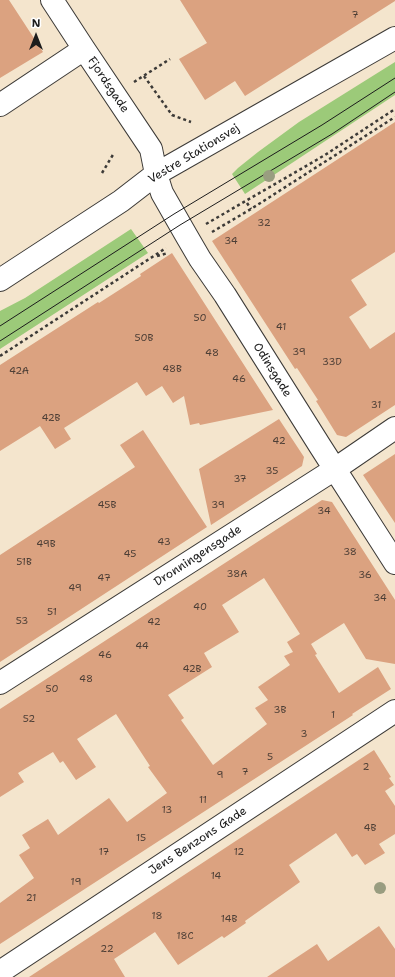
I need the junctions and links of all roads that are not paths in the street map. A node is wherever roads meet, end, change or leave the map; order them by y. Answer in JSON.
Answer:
{"nodes":[{"id":1,"x":52,"y":0,"type":"edge"},
{"id":2,"x":395,"y":38,"type":"edge"},
{"id":3,"x":84,"y":49,"type":"junction"},
{"id":4,"x":0,"y":104,"type":"edge"},
{"id":5,"x":156,"y":174,"type":"junction"},
{"id":6,"x":0,"y":280,"type":"edge"},
{"id":7,"x":395,"y":428,"type":"edge"},
{"id":8,"x":335,"y":469,"type":"junction"},
{"id":9,"x":395,"y":563,"type":"edge"},
{"id":10,"x":0,"y":683,"type":"edge"},
{"id":11,"x":395,"y":711,"type":"edge"},
{"id":12,"x":0,"y":972,"type":"edge"}],
"edges":[{"from":1,"to":3,"type":"street","name":"Fjordsgade"},
{"from":2,"to":5,"type":"street","name":"Vestre Stationsvej"},
{"from":3,"to":4,"type":"street"},
{"from":3,"to":5,"type":"street","name":"Fjordsgade"},
{"from":5,"to":6,"type":"street","name":"Vestre Stationsvej"},
{"from":5,"to":8,"type":"street","name":"Odinsgade"},
{"from":7,"to":8,"type":"street","name":"Dronningensgade"},
{"from":8,"to":9,"type":"street","name":"Odinsgade"},
{"from":8,"to":10,"type":"street","name":"Dronningensgade"},
{"from":11,"to":12,"type":"street","name":"Jens Benzons Gade"}]}
